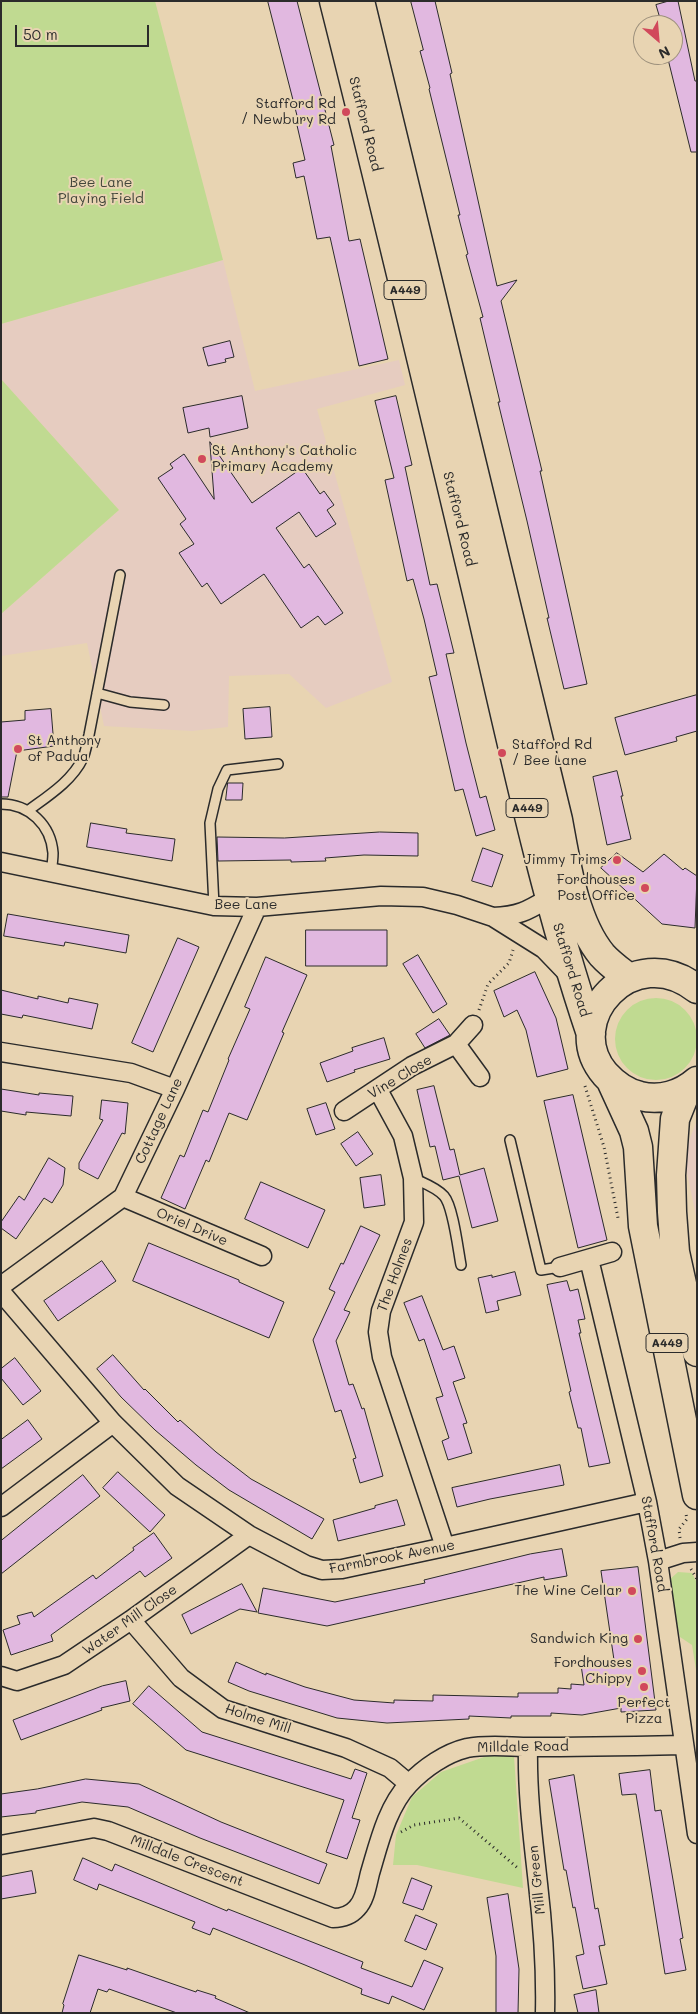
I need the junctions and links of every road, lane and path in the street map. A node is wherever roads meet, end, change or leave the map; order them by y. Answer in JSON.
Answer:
{"nodes":[{"id":1,"x":334,"y":1,"type":"edge"},
{"id":2,"x":360,"y":1,"type":"edge"},
{"id":3,"x":120,"y":575,"type":"dead end"},
{"id":4,"x":97,"y":693,"type":"junction"},
{"id":5,"x":164,"y":705,"type":"dead end"},
{"id":6,"x":278,"y":764,"type":"dead end"},
{"id":7,"x":1,"y":804,"type":"edge"},
{"id":8,"x":29,"y":810,"type":"junction"},
{"id":9,"x":1,"y":862,"type":"edge"},
{"id":10,"x":51,"y":872,"type":"junction"},
{"id":11,"x":549,"y":898,"type":"junction"},
{"id":12,"x":214,"y":906,"type":"junction"},
{"id":13,"x":257,"y":907,"type":"junction"},
{"id":14,"x":493,"y":917,"type":"junction"},
{"id":15,"x":514,"y":948,"type":"dead end"},
{"id":16,"x":629,"y":978,"type":"junction"},
{"id":17,"x":573,"y":980,"type":"junction"},
{"id":18,"x":697,"y":989,"type":"edge"},
{"id":19,"x":473,"y":1025,"type":"joint"},
{"id":20,"x":591,"y":1034,"type":"junction"},
{"id":21,"x":456,"y":1044,"type":"junction"},
{"id":22,"x":1,"y":1052,"type":"edge"},
{"id":23,"x":480,"y":1077,"type":"dead end"},
{"id":24,"x":612,"y":1083,"type":"junction"},
{"id":25,"x":692,"y":1085,"type":"edge"},
{"id":26,"x":175,"y":1089,"type":"junction"},
{"id":27,"x":378,"y":1090,"type":"junction"},
{"id":28,"x":344,"y":1111,"type":"dead end"},
{"id":29,"x":510,"y":1140,"type":"dead end"},
{"id":30,"x":413,"y":1178,"type":"junction"},
{"id":31,"x":123,"y":1197,"type":"junction"},
{"id":32,"x":612,"y":1252,"type":"dead end"},
{"id":33,"x":262,"y":1256,"type":"dead end"},
{"id":34,"x":589,"y":1259,"type":"junction"},
{"id":35,"x":460,"y":1264,"type":"dead end"},
{"id":36,"x":560,"y":1267,"type":"joint"},
{"id":37,"x":1,"y":1286,"type":"edge"},
{"id":38,"x":1,"y":1292,"type":"edge"},
{"id":39,"x":697,"y":1352,"type":"edge"},
{"id":40,"x":114,"y":1423,"type":"junction"},
{"id":41,"x":697,"y":1494,"type":"edge"},
{"id":42,"x":647,"y":1502,"type":"junction"},
{"id":43,"x":1,"y":1507,"type":"edge"},
{"id":44,"x":249,"y":1535,"type":"junction"},
{"id":45,"x":445,"y":1547,"type":"junction"},
{"id":46,"x":697,"y":1552,"type":"edge"},
{"id":47,"x":658,"y":1561,"type":"junction"},
{"id":48,"x":131,"y":1620,"type":"junction"},
{"id":49,"x":1,"y":1676,"type":"edge"},
{"id":50,"x":683,"y":1745,"type":"junction"},
{"id":51,"x":528,"y":1747,"type":"junction"},
{"id":52,"x":409,"y":1784,"type":"junction"},
{"id":53,"x":697,"y":1834,"type":"edge"},
{"id":54,"x":379,"y":1844,"type":"junction"},
{"id":55,"x":1,"y":1845,"type":"edge"},
{"id":56,"x":539,"y":1885,"type":"junction"},
{"id":57,"x":363,"y":1900,"type":"joint"},
{"id":58,"x":545,"y":2013,"type":"edge"}],
"edges":[{"from":1,"to":11,"type":"highway","name":"Stafford Road","number":"A449"},
{"from":2,"to":16,"type":"highway","name":"Stafford Road","number":"A449"},
{"from":3,"to":4,"type":"lane"},
{"from":4,"to":5,"type":"lane"},
{"from":4,"to":8,"type":"lane"},
{"from":6,"to":12,"type":"lane"},
{"from":7,"to":8,"type":"lane"},
{"from":8,"to":10,"type":"lane"},
{"from":9,"to":10,"type":"street","name":"Bee Lane"},
{"from":10,"to":12,"type":"street","name":"Bee Lane"},
{"from":11,"to":14,"type":"street","name":"Bee Lane"},
{"from":11,"to":17,"type":"highway","name":"Stafford Road","number":"A449"},
{"from":12,"to":13,"type":"street","name":"Bee Lane"},
{"from":13,"to":14,"type":"street","name":"Bee Lane"},
{"from":13,"to":26,"type":"street","name":"Cottage Lane"},
{"from":14,"to":17,"type":"street","name":"Bee Lane"},
{"from":15,"to":19,"type":"path"},
{"from":16,"to":18,"type":"highway","number":"A449"},
{"from":16,"to":20,"type":"highway","number":"A449"},
{"from":17,"to":20,"type":"highway","name":"Stafford Road","number":"A449"},
{"from":19,"to":21,"type":"street","name":"Vine Close"},
{"from":20,"to":24,"type":"highway","number":"A449"},
{"from":21,"to":23,"type":"street"},
{"from":21,"to":27,"type":"street","name":"Vine Close"},
{"from":22,"to":26,"type":"street"},
{"from":24,"to":25,"type":"highway","number":"A449"},
{"from":24,"to":41,"type":"highway","number":"A449"},
{"from":25,"to":39,"type":"highway","number":"A449"},
{"from":26,"to":31,"type":"street","name":"Cottage Lane"},
{"from":27,"to":28,"type":"street","name":"Vine Close"},
{"from":27,"to":30,"type":"street","name":"The Holmes"},
{"from":29,"to":36,"type":"lane"},
{"from":30,"to":35,"type":"lane"},
{"from":30,"to":45,"type":"street","name":"The Holmes"},
{"from":31,"to":33,"type":"street","name":"Oriel Drive"},
{"from":31,"to":37,"type":"street","name":"Cottage Lane"},
{"from":32,"to":34,"type":"street"},
{"from":34,"to":36,"type":"street"},
{"from":34,"to":42,"type":"street","name":"Stafford Road"},
{"from":38,"to":40,"type":"street","name":"Farmbrook Avenue"},
{"from":40,"to":43,"type":"street"},
{"from":40,"to":44,"type":"street","name":"Farmbrook Avenue"},
{"from":42,"to":45,"type":"street","name":"Farmbrook Avenue"},
{"from":42,"to":47,"type":"street","name":"Stafford Road"},
{"from":44,"to":45,"type":"street","name":"Farmbrook Avenue"},
{"from":44,"to":48,"type":"street","name":"Water Mill Close"},
{"from":46,"to":47,"type":"street"},
{"from":47,"to":50,"type":"street","name":"Stafford Road"},
{"from":48,"to":49,"type":"street","name":"Water Mill Close"},
{"from":48,"to":52,"type":"street","name":"Holme Mill"},
{"from":50,"to":51,"type":"street","name":"Milldale Road"},
{"from":50,"to":53,"type":"street","name":"Stafford Road"},
{"from":51,"to":52,"type":"street","name":"Milldale Road"},
{"from":51,"to":56,"type":"street","name":"Mill Green"},
{"from":52,"to":54,"type":"street","name":"Milldale Road"},
{"from":54,"to":56,"type":"path"},
{"from":54,"to":57,"type":"street","name":"Milldale Road"},
{"from":55,"to":57,"type":"street","name":"Milldale Crescent"},
{"from":56,"to":58,"type":"street","name":"Mill Green"}]}
